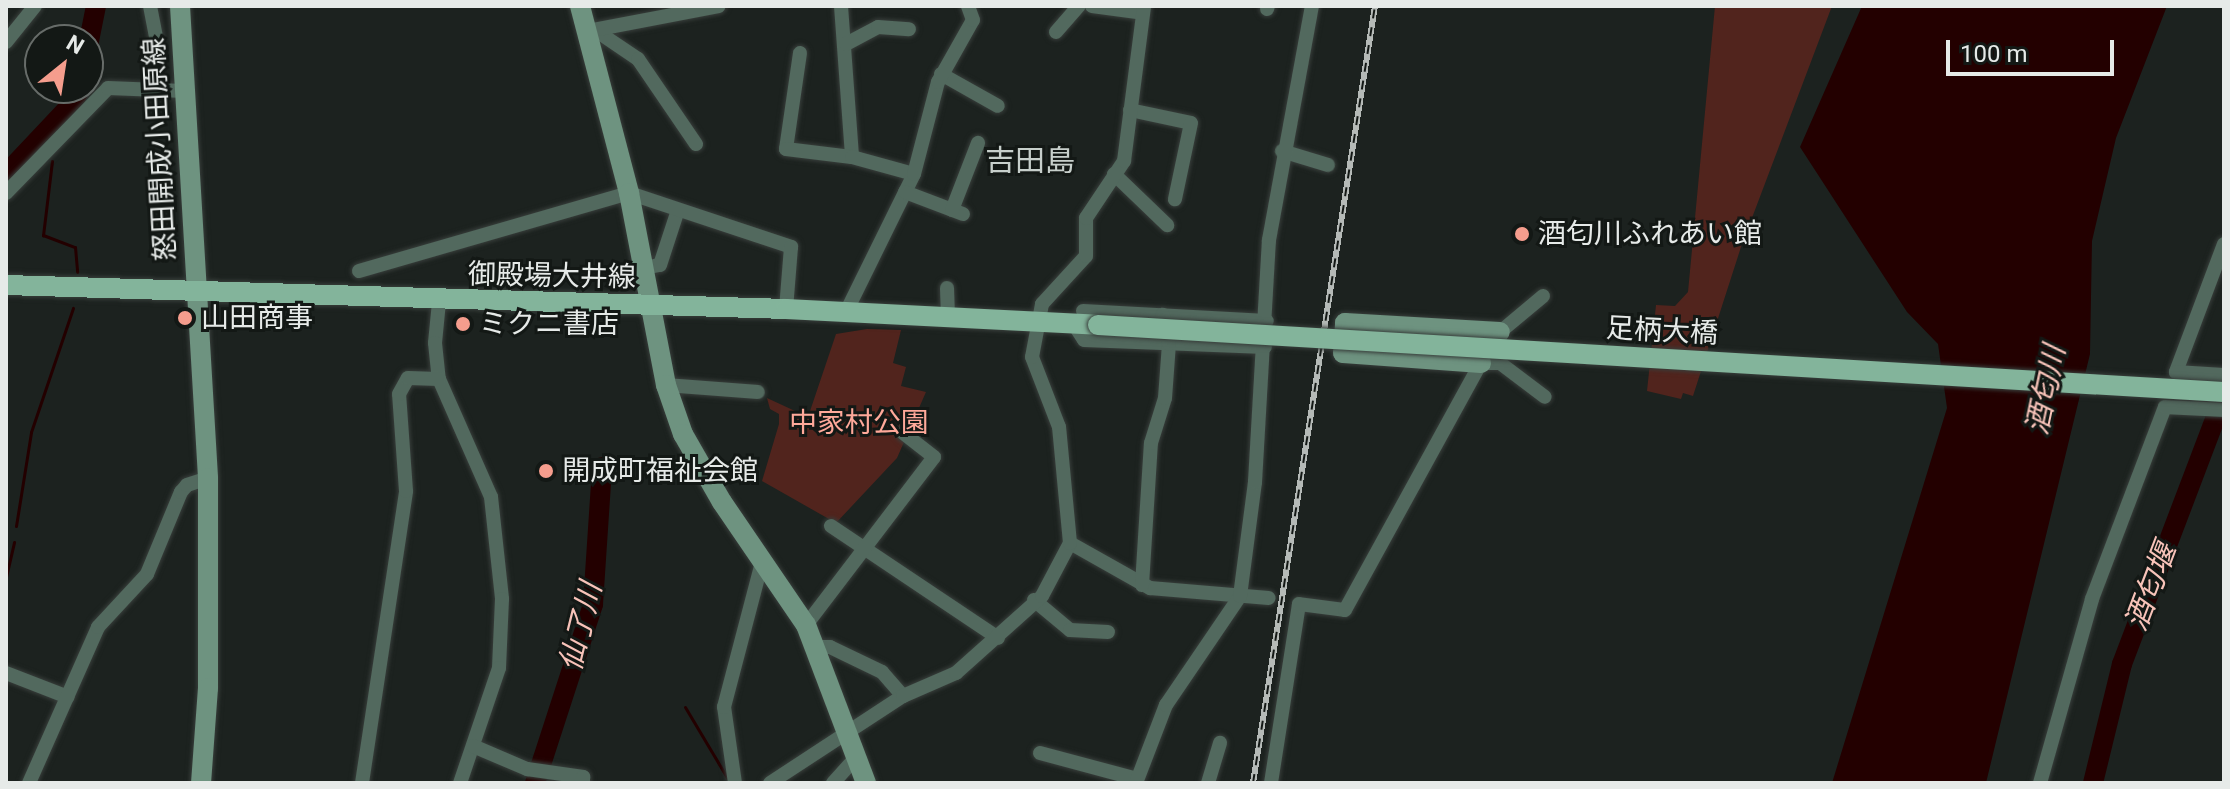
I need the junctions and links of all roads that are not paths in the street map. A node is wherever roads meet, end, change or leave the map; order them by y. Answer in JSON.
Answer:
{"nodes":[{"id":1,"x":35,"y":6,"type":"edge"},
{"id":2,"x":150,"y":6,"type":"edge"},
{"id":3,"x":180,"y":6,"type":"edge"},
{"id":4,"x":580,"y":6,"type":"edge"},
{"id":5,"x":719,"y":6,"type":"edge"},
{"id":6,"x":841,"y":6,"type":"edge"},
{"id":7,"x":968,"y":6,"type":"edge"},
{"id":8,"x":1079,"y":6,"type":"edge"},
{"id":9,"x":1092,"y":6,"type":"edge"},
{"id":10,"x":1312,"y":6,"type":"edge"},
{"id":11,"x":1144,"y":10,"type":"edge"},
{"id":12,"x":909,"y":29,"type":"dead end"},
{"id":13,"x":591,"y":30,"type":"junction"},
{"id":14,"x":1056,"y":32,"type":"dead end"},
{"id":15,"x":156,"y":38,"type":"dead end"},
{"id":16,"x":6,"y":42,"type":"edge"},
{"id":17,"x":846,"y":44,"type":"junction"},
{"id":18,"x":800,"y":53,"type":"dead end"},
{"id":19,"x":941,"y":74,"type":"junction"},
{"id":20,"x":184,"y":91,"type":"junction"},
{"id":21,"x":998,"y":106,"type":"dead end"},
{"id":22,"x":1130,"y":110,"type":"junction"},
{"id":23,"x":978,"y":143,"type":"dead end"},
{"id":24,"x":696,"y":144,"type":"dead end"},
{"id":25,"x":1282,"y":151,"type":"junction"},
{"id":26,"x":852,"y":157,"type":"junction"},
{"id":27,"x":1328,"y":165,"type":"dead end"},
{"id":28,"x":914,"y":174,"type":"junction"},
{"id":29,"x":1114,"y":174,"type":"junction"},
{"id":30,"x":905,"y":192,"type":"junction"},
{"id":31,"x":6,"y":193,"type":"edge"},
{"id":32,"x":629,"y":193,"type":"junction"},
{"id":33,"x":1175,"y":199,"type":"dead end"},
{"id":34,"x":678,"y":210,"type":"junction"},
{"id":35,"x":1167,"y":225,"type":"dead end"},
{"id":36,"x":2224,"y":244,"type":"edge"},
{"id":37,"x":644,"y":268,"type":"junction"},
{"id":38,"x":359,"y":271,"type":"dead end"},
{"id":39,"x":6,"y":285,"type":"edge"},
{"id":40,"x":947,"y":288,"type":"dead end"},
{"id":41,"x":195,"y":289,"type":"junction"},
{"id":42,"x":1543,"y":296,"type":"dead end"},
{"id":43,"x":439,"y":302,"type":"junction"},
{"id":44,"x":651,"y":306,"type":"junction"},
{"id":45,"x":786,"y":309,"type":"junction"},
{"id":46,"x":846,"y":312,"type":"junction"},
{"id":47,"x":1163,"y":315,"type":"junction"},
{"id":48,"x":948,"y":317,"type":"junction"},
{"id":49,"x":1039,"y":320,"type":"junction"},
{"id":50,"x":1085,"y":320,"type":"junction"},
{"id":51,"x":1267,"y":321,"type":"junction"},
{"id":52,"x":1500,"y":332,"type":"junction"},
{"id":53,"x":1344,"y":340,"type":"junction"},
{"id":54,"x":1169,"y":344,"type":"junction"},
{"id":55,"x":1265,"y":347,"type":"junction"},
{"id":56,"x":1490,"y":363,"type":"junction"},
{"id":57,"x":2224,"y":375,"type":"edge"},
{"id":58,"x":439,"y":379,"type":"junction"},
{"id":59,"x":666,"y":385,"type":"junction"},
{"id":60,"x":758,"y":392,"type":"dead end"},
{"id":61,"x":1545,"y":397,"type":"dead end"},
{"id":62,"x":2222,"y":405,"type":"edge"},
{"id":63,"x":903,"y":433,"type":"dead end"},
{"id":64,"x":208,"y":478,"type":"junction"},
{"id":65,"x":831,"y":526,"type":"dead end"},
{"id":66,"x":1070,"y":543,"type":"junction"},
{"id":67,"x":864,"y":548,"type":"junction"},
{"id":68,"x":762,"y":562,"type":"junction"},
{"id":69,"x":1142,"y":585,"type":"junction"},
{"id":70,"x":1240,"y":596,"type":"junction"},
{"id":71,"x":1269,"y":598,"type":"dead end"},
{"id":72,"x":1034,"y":600,"type":"junction"},
{"id":73,"x":806,"y":625,"type":"junction"},
{"id":74,"x":1108,"y":632,"type":"dead end"},
{"id":75,"x":998,"y":638,"type":"junction"},
{"id":76,"x":817,"y":647,"type":"junction"},
{"id":77,"x":6,"y":673,"type":"edge"},
{"id":78,"x":903,"y":696,"type":"junction"},
{"id":79,"x":68,"y":697,"type":"junction"},
{"id":80,"x":847,"y":730,"type":"junction"},
{"id":81,"x":1220,"y":743,"type":"dead end"},
{"id":82,"x":473,"y":746,"type":"junction"},
{"id":83,"x":1040,"y":753,"type":"dead end"},
{"id":84,"x":857,"y":756,"type":"junction"},
{"id":85,"x":1137,"y":781,"type":"edge"},
{"id":86,"x":29,"y":783,"type":"edge"},
{"id":87,"x":201,"y":783,"type":"edge"},
{"id":88,"x":362,"y":783,"type":"edge"},
{"id":89,"x":460,"y":783,"type":"edge"},
{"id":90,"x":583,"y":783,"type":"edge"},
{"id":91,"x":735,"y":783,"type":"edge"},
{"id":92,"x":770,"y":783,"type":"edge"},
{"id":93,"x":833,"y":783,"type":"edge"},
{"id":94,"x":866,"y":783,"type":"edge"},
{"id":95,"x":1208,"y":783,"type":"edge"},
{"id":96,"x":1271,"y":783,"type":"edge"},
{"id":97,"x":2040,"y":783,"type":"edge"}],
"edges":[{"from":1,"to":16,"type":"street"},
{"from":2,"to":15,"type":"street"},
{"from":3,"to":20,"type":"street","name":"怒田開成小田原線"},
{"from":4,"to":13,"type":"street"},
{"from":5,"to":13,"type":"street"},
{"from":6,"to":17,"type":"street"},
{"from":7,"to":19,"type":"street"},
{"from":8,"to":14,"type":"street"},
{"from":9,"to":11,"type":"street"},
{"from":10,"to":25,"type":"street"},
{"from":11,"to":22,"type":"street"},
{"from":12,"to":17,"type":"street"},
{"from":13,"to":24,"type":"street"},
{"from":13,"to":32,"type":"street"},
{"from":17,"to":26,"type":"street"},
{"from":18,"to":26,"type":"street"},
{"from":19,"to":21,"type":"street"},
{"from":19,"to":28,"type":"street"},
{"from":20,"to":31,"type":"street"},
{"from":20,"to":41,"type":"street","name":"怒田開成小田原線"},
{"from":22,"to":29,"type":"street"},
{"from":22,"to":33,"type":"street"},
{"from":23,"to":30,"type":"street"},
{"from":25,"to":27,"type":"street"},
{"from":25,"to":51,"type":"street"},
{"from":26,"to":28,"type":"street"},
{"from":28,"to":30,"type":"street"},
{"from":29,"to":35,"type":"street"},
{"from":29,"to":49,"type":"street"},
{"from":30,"to":46,"type":"street"},
{"from":32,"to":34,"type":"street"},
{"from":32,"to":37,"type":"street"},
{"from":32,"to":38,"type":"street"},
{"from":34,"to":37,"type":"street"},
{"from":34,"to":45,"type":"street"},
{"from":36,"to":57,"type":"street"},
{"from":37,"to":44,"type":"street"},
{"from":39,"to":41,"type":"main road","name":"御殿場大井線"},
{"from":40,"to":48,"type":"street"},
{"from":41,"to":43,"type":"main road","name":"御殿場大井線"},
{"from":41,"to":64,"type":"street","name":"怒田開成小田原線"},
{"from":42,"to":52,"type":"street"},
{"from":43,"to":44,"type":"main road","name":"御殿場大井線"},
{"from":43,"to":58,"type":"street"},
{"from":44,"to":45,"type":"main road","name":"御殿場大井線"},
{"from":44,"to":59,"type":"street"},
{"from":45,"to":46,"type":"main road","name":"御殿場大井線"},
{"from":46,"to":48,"type":"main road","name":"御殿場大井線"},
{"from":47,"to":50,"type":"street"},
{"from":47,"to":51,"type":"street"},
{"from":47,"to":54,"type":"street"},
{"from":48,"to":49,"type":"main road","name":"御殿場大井線"},
{"from":49,"to":50,"type":"main road","name":"御殿場大井線"},
{"from":49,"to":66,"type":"street"},
{"from":50,"to":53,"type":"main road","name":"足柄大橋","bridge":true},
{"from":50,"to":54,"type":"street"},
{"from":51,"to":55,"type":"street"},
{"from":52,"to":53,"type":"street"},
{"from":52,"to":56,"type":"street"},
{"from":53,"to":56,"type":"street"},
{"from":53,"to":62,"type":"main road","name":"足柄大橋","bridge":true},
{"from":54,"to":55,"type":"street"},
{"from":54,"to":69,"type":"street"},
{"from":55,"to":70,"type":"street"},
{"from":56,"to":61,"type":"street"},
{"from":56,"to":96,"type":"street"},
{"from":58,"to":82,"type":"street"},
{"from":58,"to":88,"type":"street"},
{"from":59,"to":60,"type":"street"},
{"from":59,"to":68,"type":"street"},
{"from":62,"to":97,"type":"street"},
{"from":63,"to":67,"type":"street"},
{"from":64,"to":79,"type":"street"},
{"from":64,"to":87,"type":"street","name":"怒田開成小田原線"},
{"from":65,"to":67,"type":"street"},
{"from":66,"to":69,"type":"street"},
{"from":66,"to":72,"type":"street"},
{"from":67,"to":73,"type":"street"},
{"from":67,"to":75,"type":"street"},
{"from":68,"to":73,"type":"street"},
{"from":68,"to":91,"type":"street"},
{"from":69,"to":70,"type":"street"},
{"from":70,"to":71,"type":"street"},
{"from":70,"to":85,"type":"street"},
{"from":72,"to":74,"type":"street"},
{"from":72,"to":75,"type":"street"},
{"from":73,"to":76,"type":"street"},
{"from":75,"to":78,"type":"street"},
{"from":76,"to":78,"type":"street"},
{"from":76,"to":80,"type":"street"},
{"from":77,"to":79,"type":"street"},
{"from":78,"to":80,"type":"street"},
{"from":79,"to":86,"type":"street"},
{"from":80,"to":84,"type":"street"},
{"from":80,"to":92,"type":"street"},
{"from":81,"to":95,"type":"street"},
{"from":82,"to":89,"type":"street"},
{"from":82,"to":90,"type":"street"},
{"from":83,"to":85,"type":"street"},
{"from":84,"to":93,"type":"street"},
{"from":84,"to":94,"type":"street"}]}
